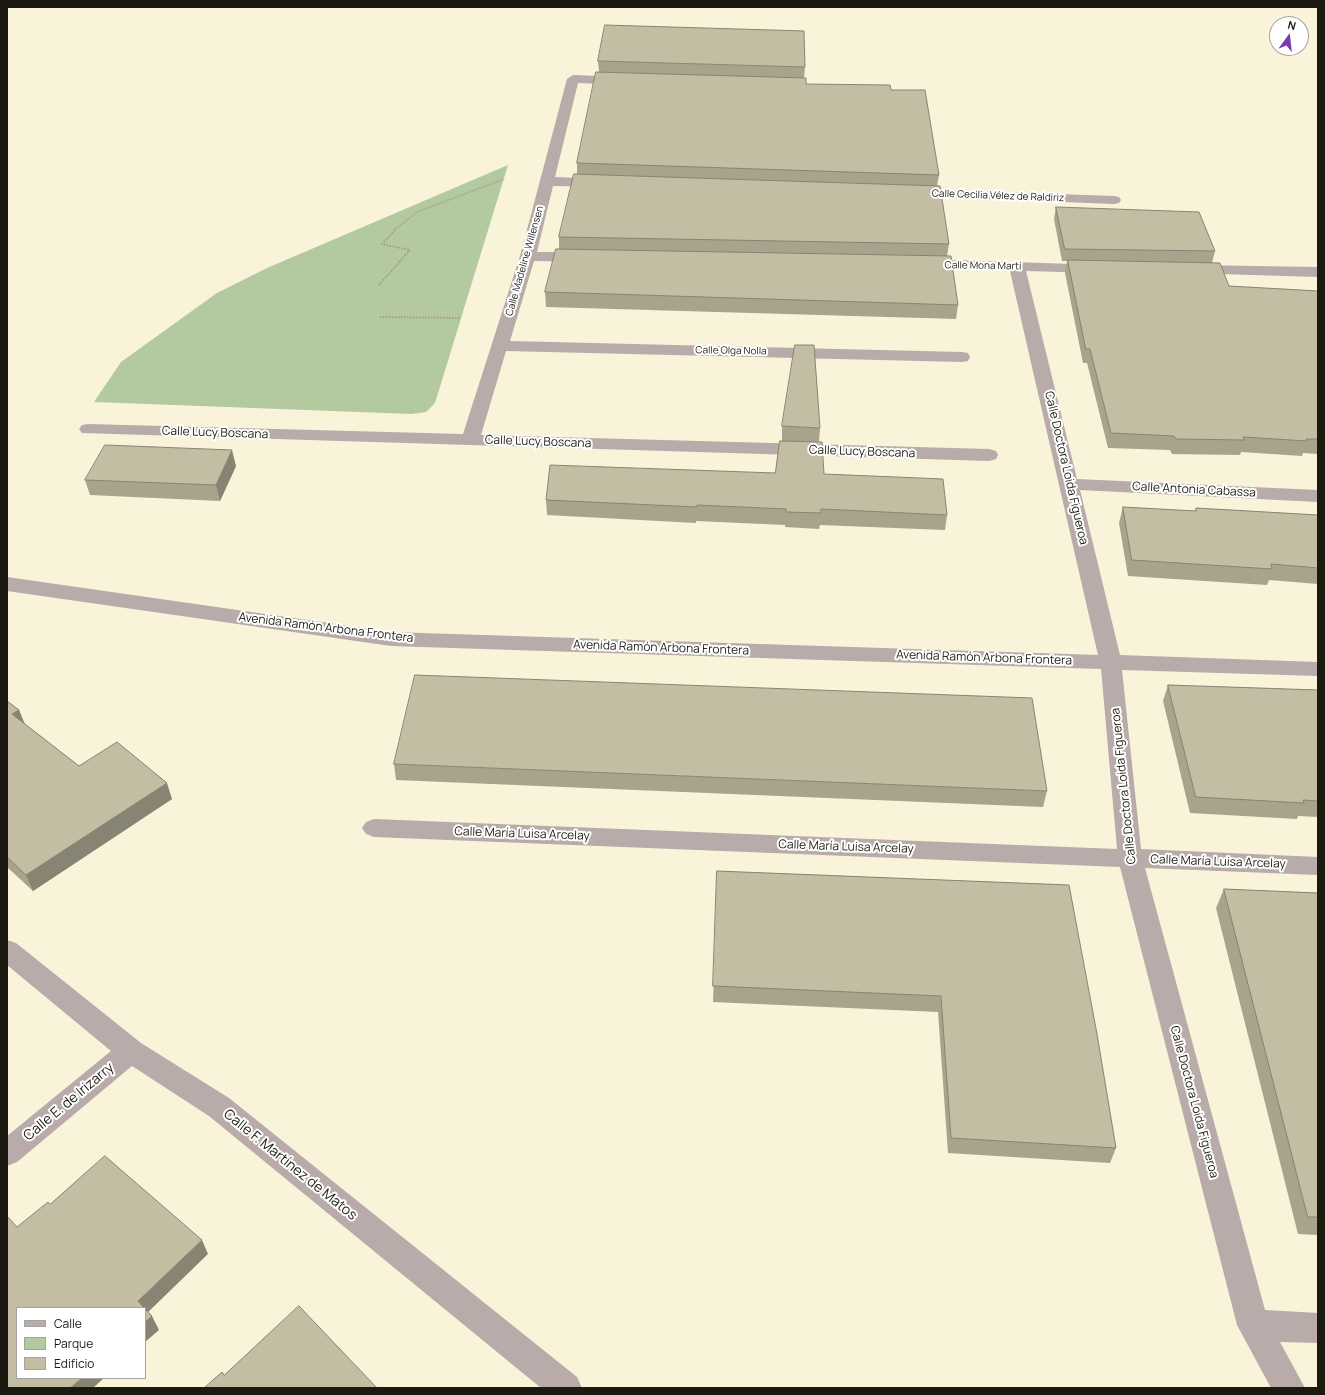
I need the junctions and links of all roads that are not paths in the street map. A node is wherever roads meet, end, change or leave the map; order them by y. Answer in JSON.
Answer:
{"nodes":[{"id":1,"x":635,"y":81,"type":"edge"},
{"id":2,"x":547,"y":181,"type":"junction"},
{"id":3,"x":619,"y":183,"type":"edge"},
{"id":4,"x":898,"y":193,"type":"edge"},
{"id":5,"x":1114,"y":200,"type":"dead end"},
{"id":6,"x":528,"y":256,"type":"junction"},
{"id":7,"x":599,"y":258,"type":"edge"},
{"id":8,"x":906,"y":264,"type":"edge"},
{"id":9,"x":1017,"y":266,"type":"junction"},
{"id":10,"x":1112,"y":268,"type":"edge"},
{"id":11,"x":1175,"y":269,"type":"edge"},
{"id":12,"x":1318,"y":272,"type":"edge"},
{"id":13,"x":500,"y":346,"type":"junction"},
{"id":14,"x":962,"y":357,"type":"dead end"},
{"id":15,"x":88,"y":429,"type":"dead end"},
{"id":16,"x":470,"y":440,"type":"junction"},
{"id":17,"x":989,"y":455,"type":"dead end"},
{"id":18,"x":1070,"y":484,"type":"junction"},
{"id":19,"x":1318,"y":496,"type":"edge"},
{"id":20,"x":7,"y":584,"type":"edge"},
{"id":21,"x":1111,"y":662,"type":"junction"},
{"id":22,"x":1318,"y":669,"type":"edge"},
{"id":23,"x":374,"y":828,"type":"dead end"},
{"id":24,"x":1130,"y":859,"type":"junction"},
{"id":25,"x":1318,"y":866,"type":"edge"},
{"id":26,"x":7,"y":950,"type":"edge"},
{"id":27,"x":131,"y":1051,"type":"junction"},
{"id":28,"x":7,"y":1153,"type":"edge"},
{"id":29,"x":1254,"y":1325,"type":"junction"},
{"id":30,"x":1318,"y":1328,"type":"edge"},
{"id":31,"x":556,"y":1385,"type":"edge"},
{"id":32,"x":1289,"y":1388,"type":"edge"}],
"edges":[{"from":1,"to":2,"type":"street","name":"Calle Madeline Willensen"},
{"from":2,"to":3,"type":"street"},
{"from":2,"to":6,"type":"street","name":"Calle Madeline Willensen"},
{"from":4,"to":5,"type":"street","name":"Calle Cecilia Vélez de Raldiriz"},
{"from":6,"to":7,"type":"street"},
{"from":6,"to":13,"type":"street","name":"Calle Madeline Willensen"},
{"from":8,"to":9,"type":"street","name":"Calle Mona Martí"},
{"from":9,"to":10,"type":"street","name":"Calle Mona Martí"},
{"from":9,"to":18,"type":"street","name":"Calle Doctora Loida Figueroa"},
{"from":11,"to":12,"type":"street"},
{"from":13,"to":14,"type":"street","name":"Calle Olga Nolla"},
{"from":13,"to":16,"type":"street","name":"Calle Madeline Willensen"},
{"from":15,"to":16,"type":"street","name":"Calle Lucy Boscana"},
{"from":16,"to":17,"type":"street","name":"Calle Lucy Boscana"},
{"from":18,"to":19,"type":"street","name":"Calle Antonia Cabassa"},
{"from":18,"to":21,"type":"street","name":"Calle Doctora Loida Figueroa"},
{"from":20,"to":21,"type":"street","name":"Avenida Ramón Arbona Frontera"},
{"from":21,"to":22,"type":"street","name":"Avenida Ramón Arbona Frontera"},
{"from":21,"to":24,"type":"street","name":"Calle Doctora Loida Figueroa"},
{"from":23,"to":24,"type":"street","name":"Calle María Luisa Arcelay"},
{"from":24,"to":25,"type":"street","name":"Calle María Luisa Arcelay"},
{"from":24,"to":29,"type":"street","name":"Calle Doctora Loida Figueroa"},
{"from":26,"to":27,"type":"street","name":"Calle F. Martínez de Matos"},
{"from":27,"to":28,"type":"street","name":"Calle E. de Irizarry"},
{"from":27,"to":31,"type":"street","name":"Calle F. Martínez de Matos"},
{"from":29,"to":30,"type":"street"},
{"from":29,"to":32,"type":"street","name":"Calle Doctora Loida Figueroa"}]}
